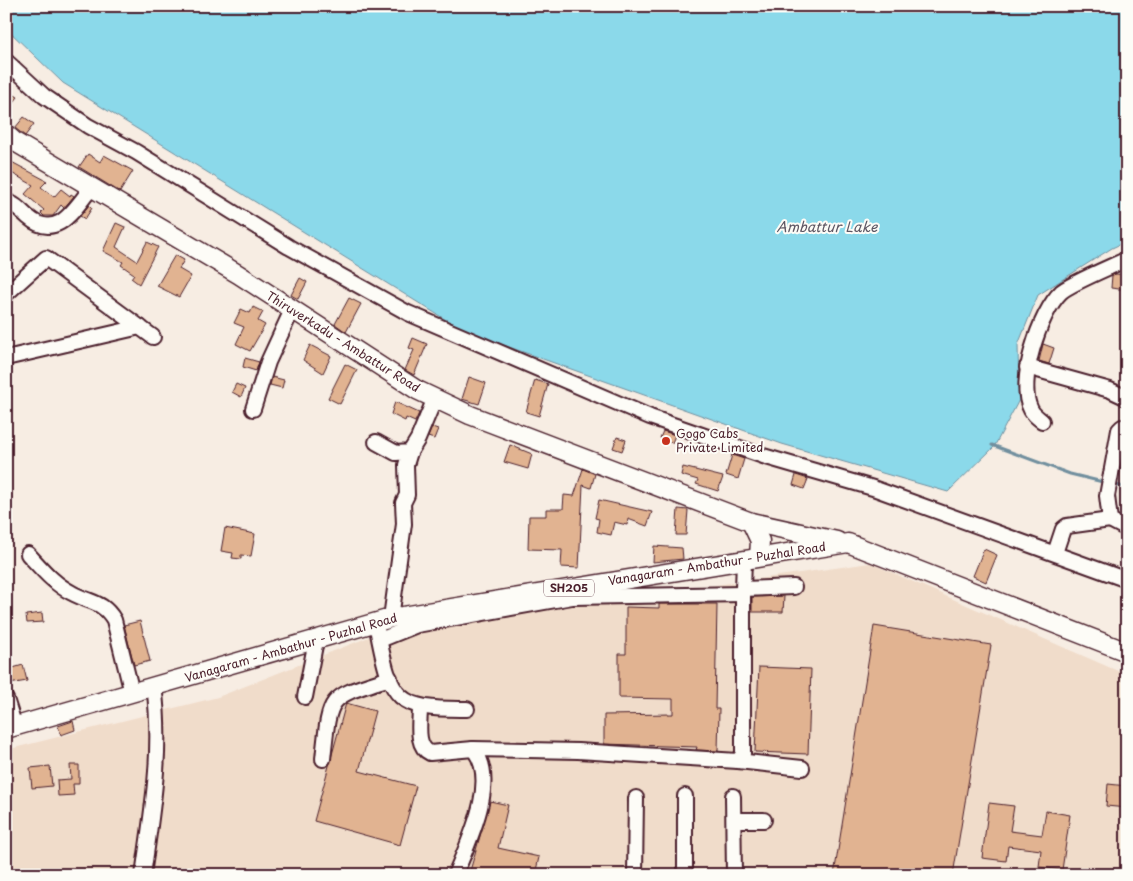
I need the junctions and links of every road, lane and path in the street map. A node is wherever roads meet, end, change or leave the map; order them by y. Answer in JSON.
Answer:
{"nodes":[{"id":1,"x":6,"y":61,"type":"edge"},
{"id":2,"x":6,"y":134,"type":"edge"},
{"id":3,"x":92,"y":187,"type":"junction"},
{"id":4,"x":6,"y":202,"type":"edge"},
{"id":5,"x":1127,"y":259,"type":"edge"},
{"id":6,"x":6,"y":294,"type":"edge"},
{"id":7,"x":292,"y":310,"type":"junction"},
{"id":8,"x":140,"y":327,"type":"junction"},
{"id":9,"x":153,"y":336,"type":"dead end"},
{"id":10,"x":6,"y":358,"type":"edge"},
{"id":11,"x":1027,"y":367,"type":"junction"},
{"id":12,"x":435,"y":398,"type":"junction"},
{"id":13,"x":1127,"y":398,"type":"edge"},
{"id":14,"x":253,"y":409,"type":"dead end"},
{"id":15,"x":1042,"y":421,"type":"dead end"},
{"id":16,"x":1127,"y":428,"type":"edge"},
{"id":17,"x":376,"y":442,"type":"dead end"},
{"id":18,"x":410,"y":452,"type":"junction"},
{"id":19,"x":1110,"y":520,"type":"junction"},
{"id":20,"x":751,"y":522,"type":"junction"},
{"id":21,"x":1127,"y":529,"type":"edge"},
{"id":22,"x":848,"y":543,"type":"junction"},
{"id":23,"x":1055,"y":553,"type":"junction"},
{"id":24,"x":28,"y":554,"type":"dead end"},
{"id":25,"x":751,"y":558,"type":"junction"},
{"id":26,"x":1127,"y":580,"type":"edge"},
{"id":27,"x":794,"y":587,"type":"dead end"},
{"id":28,"x":743,"y":591,"type":"junction"},
{"id":29,"x":383,"y":620,"type":"junction"},
{"id":30,"x":316,"y":640,"type":"junction"},
{"id":31,"x":380,"y":640,"type":"junction"},
{"id":32,"x":1127,"y":652,"type":"edge"},
{"id":33,"x":390,"y":678,"type":"junction"},
{"id":34,"x":154,"y":686,"type":"junction"},
{"id":35,"x":132,"y":693,"type":"junction"},
{"id":36,"x":305,"y":697,"type":"dead end"},
{"id":37,"x":6,"y":699,"type":"edge"},
{"id":38,"x":420,"y":708,"type":"junction"},
{"id":39,"x":467,"y":709,"type":"dead end"},
{"id":40,"x":11,"y":728,"type":"edge"},
{"id":41,"x":473,"y":749,"type":"junction"},
{"id":42,"x":323,"y":759,"type":"dead end"},
{"id":43,"x":738,"y":761,"type":"junction"},
{"id":44,"x":802,"y":768,"type":"dead end"},
{"id":45,"x":685,"y":796,"type":"dead end"},
{"id":46,"x":734,"y":796,"type":"dead end"},
{"id":47,"x":636,"y":798,"type":"dead end"},
{"id":48,"x":734,"y":820,"type":"junction"},
{"id":49,"x":764,"y":820,"type":"dead end"},
{"id":50,"x":143,"y":875,"type":"edge"},
{"id":51,"x":455,"y":875,"type":"edge"},
{"id":52,"x":636,"y":875,"type":"edge"},
{"id":53,"x":685,"y":875,"type":"edge"},
{"id":54,"x":734,"y":875,"type":"edge"}],
"edges":[{"from":1,"to":23,"type":"street"},
{"from":2,"to":3,"type":"main road","name":"Thiruverkadu - Ambattur Road"},
{"from":3,"to":4,"type":"street"},
{"from":3,"to":7,"type":"main road","name":"Thiruverkadu - Ambattur Road"},
{"from":5,"to":11,"type":"street"},
{"from":6,"to":8,"type":"street"},
{"from":7,"to":12,"type":"main road","name":"Thiruverkadu - Ambattur Road"},
{"from":7,"to":14,"type":"street"},
{"from":8,"to":9,"type":"street"},
{"from":8,"to":10,"type":"street"},
{"from":11,"to":13,"type":"street"},
{"from":11,"to":15,"type":"street"},
{"from":12,"to":18,"type":"street"},
{"from":12,"to":20,"type":"main road","name":"Thiruverkadu - Ambattur Road"},
{"from":16,"to":19,"type":"street"},
{"from":17,"to":18,"type":"street"},
{"from":18,"to":29,"type":"street"},
{"from":19,"to":21,"type":"street"},
{"from":19,"to":23,"type":"street"},
{"from":20,"to":22,"type":"main road","name":"Thiruverkadu - Ambattur Road"},
{"from":20,"to":25,"type":"main road"},
{"from":22,"to":25,"type":"main road","name":"Vanagaram - Ambathur - Puzhal Road","number":"SH205"},
{"from":22,"to":32,"type":"main road"},
{"from":23,"to":26,"type":"street"},
{"from":24,"to":35,"type":"street"},
{"from":25,"to":28,"type":"street"},
{"from":25,"to":29,"type":"main road","name":"Vanagaram - Ambathur - Puzhal Road","number":"SH205"},
{"from":27,"to":28,"type":"street"},
{"from":28,"to":31,"type":"street"},
{"from":28,"to":43,"type":"street"},
{"from":29,"to":30,"type":"main road","name":"Vanagaram - Ambathur - Puzhal Road","number":"SH205"},
{"from":29,"to":31,"type":"street"},
{"from":30,"to":34,"type":"main road","name":"Vanagaram - Ambathur - Puzhal Road","number":"SH205"},
{"from":30,"to":36,"type":"street"},
{"from":31,"to":33,"type":"street"},
{"from":33,"to":38,"type":"street"},
{"from":33,"to":42,"type":"street"},
{"from":34,"to":35,"type":"main road","name":"Vanagaram - Ambathur - Puzhal Road","number":"SH205"},
{"from":34,"to":50,"type":"street"},
{"from":35,"to":40,"type":"main road","name":"Vanagaram - Ambathur - Puzhal Road","number":"SH205"},
{"from":37,"to":40,"type":"street"},
{"from":38,"to":39,"type":"street"},
{"from":38,"to":41,"type":"street"},
{"from":41,"to":43,"type":"street"},
{"from":41,"to":51,"type":"street"},
{"from":43,"to":44,"type":"street"},
{"from":45,"to":53,"type":"street"},
{"from":46,"to":48,"type":"street"},
{"from":47,"to":52,"type":"street"},
{"from":48,"to":49,"type":"street"},
{"from":48,"to":54,"type":"street"}]}
